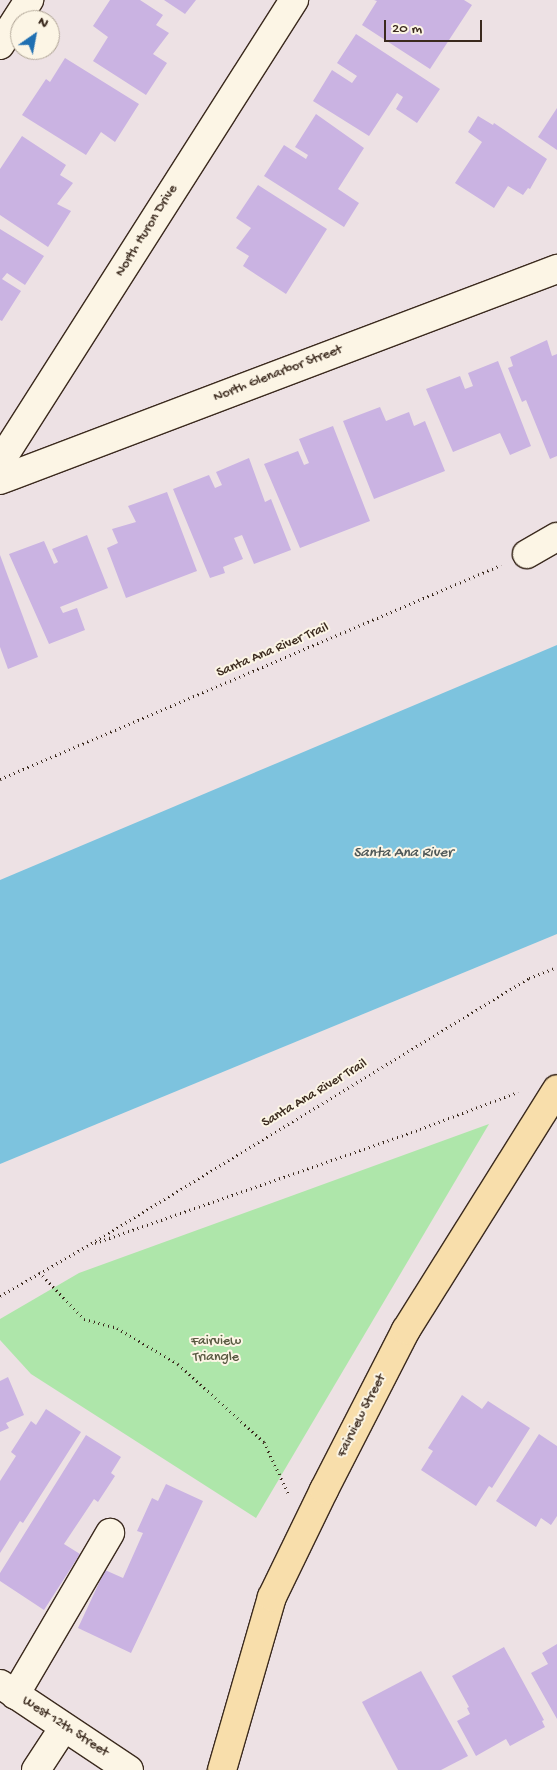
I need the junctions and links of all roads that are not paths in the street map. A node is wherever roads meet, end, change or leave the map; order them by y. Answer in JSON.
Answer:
{"nodes":[{"id":1,"x":29,"y":0,"type":"edge"},
{"id":2,"x":294,"y":0,"type":"edge"},
{"id":3,"x":0,"y":45,"type":"edge"},
{"id":4,"x":557,"y":269,"type":"edge"},
{"id":5,"x":0,"y":462,"type":"edge"},
{"id":6,"x":0,"y":480,"type":"edge"},
{"id":7,"x":557,"y":537,"type":"edge"},
{"id":8,"x":527,"y":554,"type":"road end"},
{"id":9,"x":557,"y":1089,"type":"edge"},
{"id":10,"x":110,"y":1533,"type":"dead end"},
{"id":11,"x":8,"y":1690,"type":"edge"},
{"id":12,"x":64,"y":1727,"type":"junction"},
{"id":13,"x":36,"y":1770,"type":"edge"},
{"id":14,"x":129,"y":1770,"type":"edge"},
{"id":15,"x":222,"y":1770,"type":"edge"}],
"edges":[{"from":1,"to":3,"type":"street"},
{"from":2,"to":5,"type":"street","name":"North Huron Drive"},
{"from":4,"to":6,"type":"street","name":"North Glenarbor Street"},
{"from":7,"to":8,"type":"street"},
{"from":9,"to":15,"type":"main road","name":"Fairview Street"},
{"from":10,"to":11,"type":"street"},
{"from":11,"to":12,"type":"street","name":"West 12th Street"},
{"from":12,"to":13,"type":"street"},
{"from":12,"to":14,"type":"street","name":"West 12th Street"}]}
